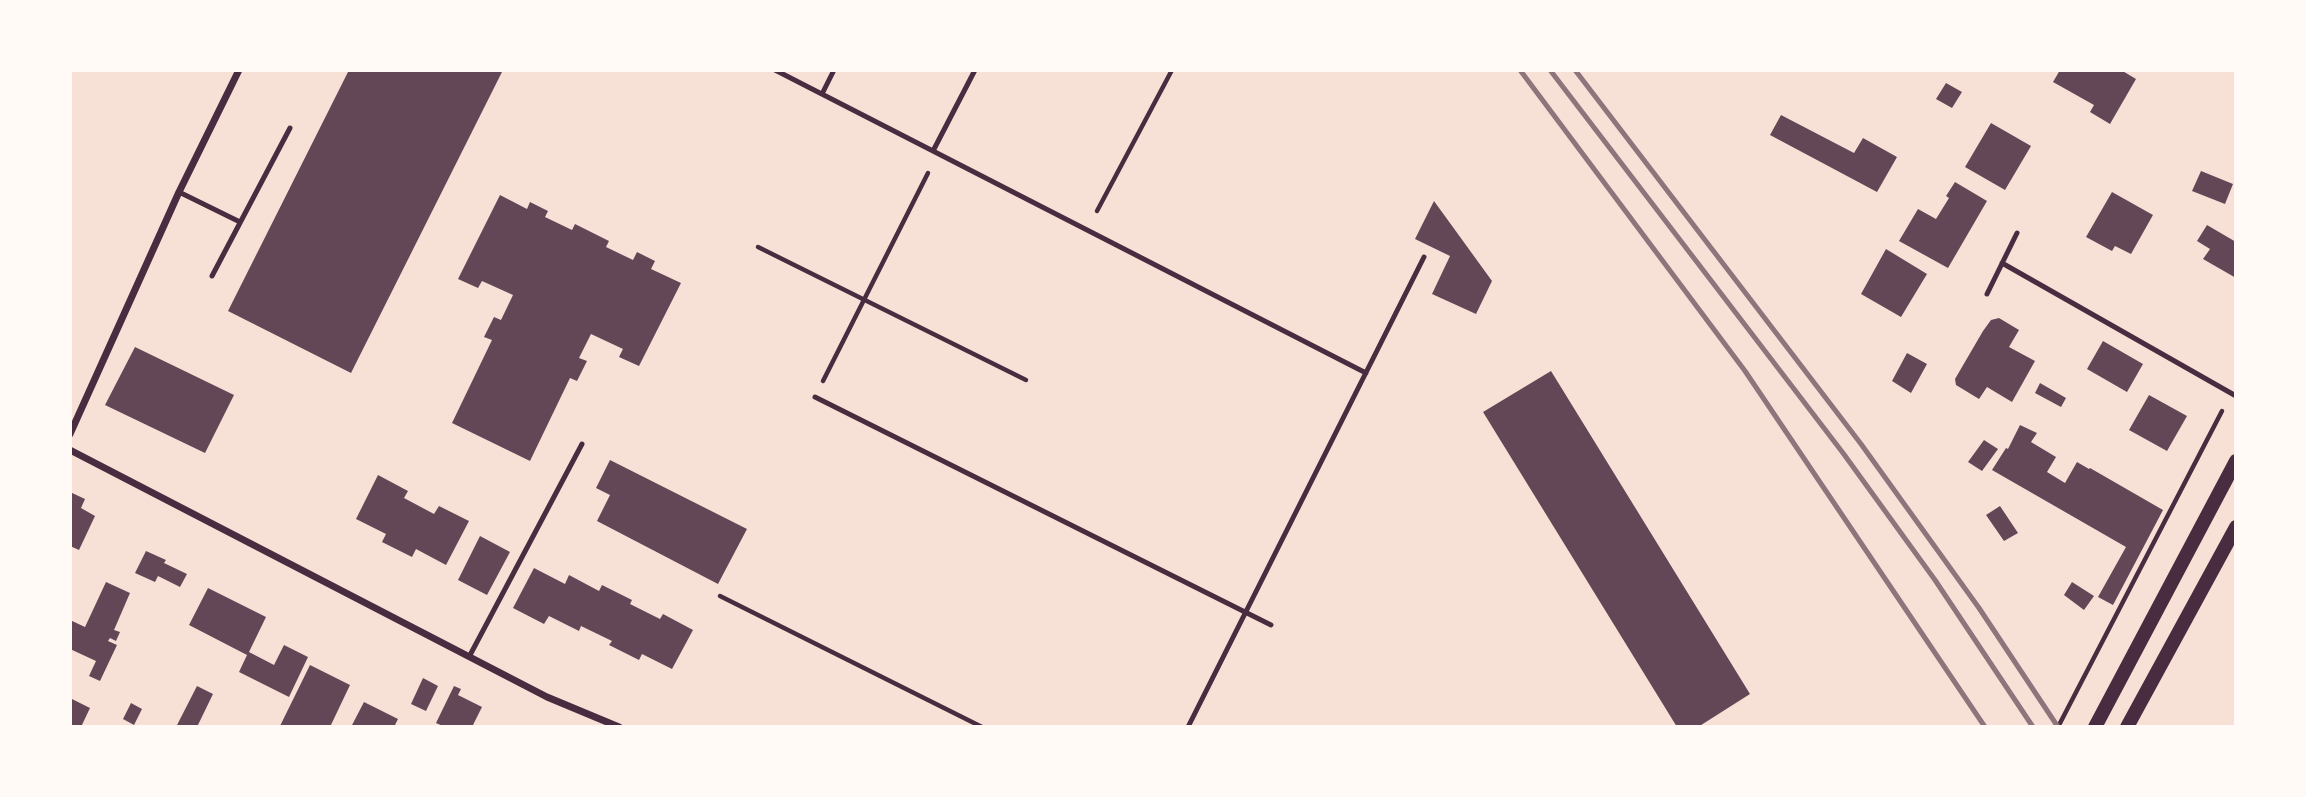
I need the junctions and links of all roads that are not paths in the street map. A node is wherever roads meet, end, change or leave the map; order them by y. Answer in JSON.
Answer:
{"nodes":[{"id":1,"x":239,"y":70,"type":"edge"},
{"id":2,"x":775,"y":70,"type":"edge"},
{"id":3,"x":834,"y":70,"type":"edge"},
{"id":4,"x":975,"y":70,"type":"edge"},
{"id":5,"x":822,"y":94,"type":"junction"},
{"id":6,"x":290,"y":128,"type":"dead end"},
{"id":7,"x":933,"y":151,"type":"junction"},
{"id":8,"x":179,"y":192,"type":"junction"},
{"id":9,"x":240,"y":222,"type":"junction"},
{"id":10,"x":2017,"y":233,"type":"dead end"},
{"id":11,"x":1424,"y":257,"type":"dead end"},
{"id":12,"x":2002,"y":263,"type":"junction"},
{"id":13,"x":212,"y":276,"type":"dead end"},
{"id":14,"x":1987,"y":294,"type":"dead end"},
{"id":15,"x":1366,"y":373,"type":"junction"},
{"id":16,"x":2234,"y":395,"type":"edge"},
{"id":17,"x":815,"y":397,"type":"road end"},
{"id":18,"x":70,"y":433,"type":"edge"},
{"id":19,"x":582,"y":444,"type":"dead end"},
{"id":20,"x":70,"y":450,"type":"edge"},
{"id":21,"x":2236,"y":461,"type":"edge"},
{"id":22,"x":2236,"y":527,"type":"edge"},
{"id":23,"x":1245,"y":612,"type":"junction"},
{"id":24,"x":1271,"y":625,"type":"dead end"},
{"id":25,"x":470,"y":657,"type":"junction"},
{"id":26,"x":619,"y":727,"type":"edge"},
{"id":27,"x":1188,"y":727,"type":"edge"},
{"id":28,"x":2095,"y":727,"type":"edge"},
{"id":29,"x":2127,"y":727,"type":"edge"}],
"edges":[{"from":1,"to":8,"type":"street"},
{"from":2,"to":5,"type":"lane"},
{"from":3,"to":5,"type":"lane"},
{"from":4,"to":7,"type":"lane"},
{"from":5,"to":7,"type":"lane"},
{"from":6,"to":9,"type":"lane"},
{"from":7,"to":15,"type":"lane"},
{"from":8,"to":9,"type":"lane"},
{"from":8,"to":18,"type":"street"},
{"from":9,"to":13,"type":"lane"},
{"from":10,"to":12,"type":"lane"},
{"from":11,"to":15,"type":"lane"},
{"from":12,"to":14,"type":"lane"},
{"from":12,"to":16,"type":"lane"},
{"from":15,"to":23,"type":"lane"},
{"from":17,"to":23,"type":"lane"},
{"from":19,"to":25,"type":"lane"},
{"from":20,"to":25,"type":"street"},
{"from":21,"to":28,"type":"main road"},
{"from":22,"to":29,"type":"main road"},
{"from":23,"to":24,"type":"lane"},
{"from":23,"to":27,"type":"lane"},
{"from":25,"to":26,"type":"street"}]}
